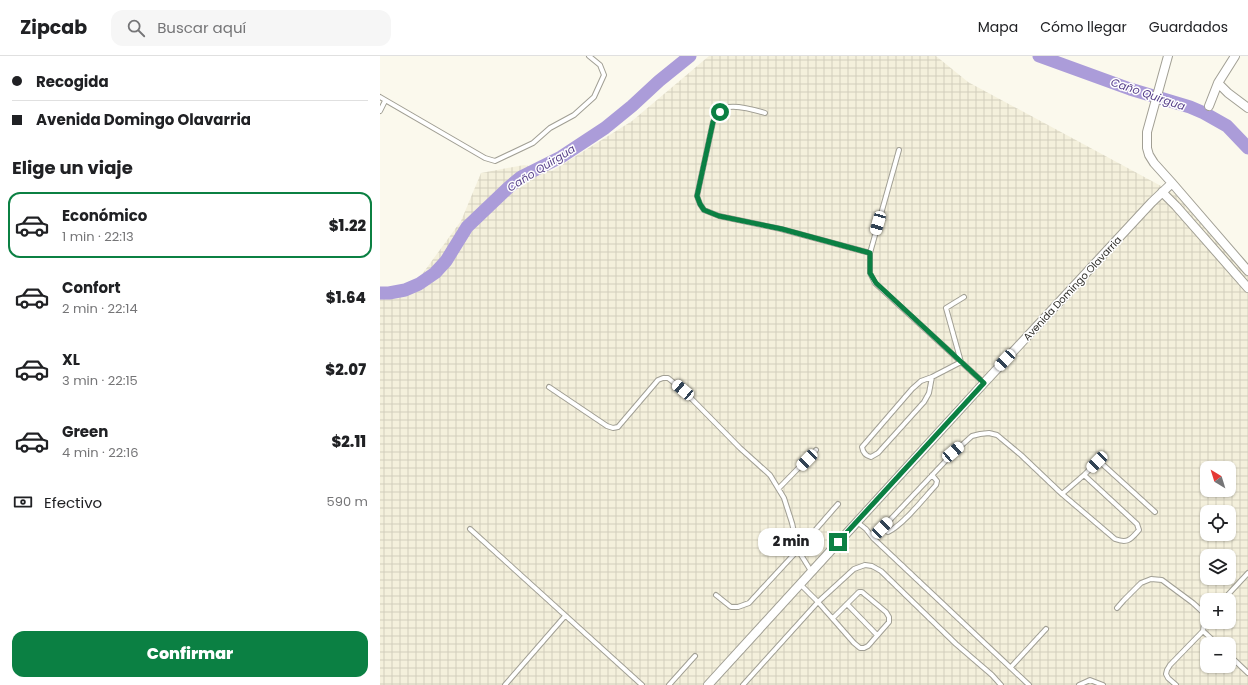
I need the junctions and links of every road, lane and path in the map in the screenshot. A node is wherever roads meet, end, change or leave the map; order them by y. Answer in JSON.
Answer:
{"nodes":[{"id":1,"x":588,"y":56,"type":"edge"},
{"id":2,"x":1168,"y":56,"type":"edge"},
{"id":3,"x":1235,"y":56,"type":"edge"},
{"id":4,"x":1218,"y":83,"type":"junction"},
{"id":5,"x":380,"y":98,"type":"edge"},
{"id":6,"x":385,"y":101,"type":"junction"},
{"id":7,"x":1209,"y":106,"type":"dead end"},
{"id":8,"x":1248,"y":108,"type":"edge"},
{"id":9,"x":380,"y":111,"type":"edge"},
{"id":10,"x":765,"y":113,"type":"dead end"},
{"id":11,"x":898,"y":150,"type":"dead end"},
{"id":12,"x":1172,"y":183,"type":"junction"},
{"id":13,"x":1162,"y":192,"type":"junction"},
{"id":14,"x":870,"y":253,"type":"junction"},
{"id":15,"x":1248,"y":271,"type":"edge"},
{"id":16,"x":1248,"y":288,"type":"edge"},
{"id":17,"x":964,"y":297,"type":"dead end"},
{"id":18,"x":961,"y":362,"type":"junction"},
{"id":19,"x":932,"y":377,"type":"junction"},
{"id":20,"x":984,"y":383,"type":"junction"},
{"id":21,"x":549,"y":387,"type":"dead end"},
{"id":22,"x":816,"y":450,"type":"dead end"},
{"id":23,"x":1084,"y":474,"type":"junction"},
{"id":24,"x":932,"y":475,"type":"junction"},
{"id":25,"x":779,"y":488,"type":"junction"},
{"id":26,"x":1062,"y":494,"type":"junction"},
{"id":27,"x":838,"y":504,"type":"dead end"},
{"id":28,"x":1155,"y":512,"type":"dead end"},
{"id":29,"x":856,"y":522,"type":"junction"},
{"id":30,"x":882,"y":528,"type":"junction"},
{"id":31,"x":470,"y":529,"type":"dead end"},
{"id":32,"x":872,"y":538,"type":"junction"},
{"id":33,"x":798,"y":550,"type":"junction"},
{"id":34,"x":812,"y":571,"type":"junction"},
{"id":35,"x":1248,"y":573,"type":"edge"},
{"id":36,"x":800,"y":584,"type":"junction"},
{"id":37,"x":1229,"y":593,"type":"edge"},
{"id":38,"x":716,"y":595,"type":"dead end"},
{"id":39,"x":818,"y":602,"type":"junction"},
{"id":40,"x":847,"y":604,"type":"junction"},
{"id":41,"x":1117,"y":608,"type":"dead end"},
{"id":42,"x":1200,"y":610,"type":"edge"},
{"id":43,"x":565,"y":616,"type":"junction"},
{"id":44,"x":833,"y":618,"type":"junction"},
{"id":45,"x":1046,"y":629,"type":"dead end"},
{"id":46,"x":1203,"y":631,"type":"joint"},
{"id":47,"x":878,"y":635,"type":"junction"},
{"id":48,"x":1209,"y":637,"type":"edge"},
{"id":49,"x":695,"y":656,"type":"dead end"},
{"id":50,"x":1236,"y":662,"type":"edge"},
{"id":51,"x":1011,"y":668,"type":"junction"},
{"id":52,"x":1248,"y":673,"type":"edge"},
{"id":53,"x":505,"y":685,"type":"edge"},
{"id":54,"x":642,"y":685,"type":"edge"},
{"id":55,"x":669,"y":685,"type":"edge"},
{"id":56,"x":708,"y":685,"type":"edge"},
{"id":57,"x":743,"y":685,"type":"edge"},
{"id":58,"x":1001,"y":685,"type":"edge"},
{"id":59,"x":1029,"y":685,"type":"edge"},
{"id":60,"x":1079,"y":685,"type":"edge"},
{"id":61,"x":1103,"y":685,"type":"edge"},
{"id":62,"x":1176,"y":685,"type":"edge"}],
"edges":[{"from":1,"to":6,"type":"lane"},
{"from":2,"to":12,"type":"street"},
{"from":3,"to":4,"type":"street"},
{"from":4,"to":7,"type":"street"},
{"from":4,"to":8,"type":"street"},
{"from":5,"to":6,"type":"lane"},
{"from":6,"to":9,"type":"lane"},
{"from":10,"to":14,"type":"lane"},
{"from":11,"to":14,"type":"lane"},
{"from":12,"to":13,"type":"street","name":"Avenida Domingo Olavarria"},
{"from":12,"to":15,"type":"street"},
{"from":13,"to":16,"type":"street"},
{"from":13,"to":20,"type":"street","name":"Avenida Domingo Olavarria"},
{"from":14,"to":18,"type":"lane"},
{"from":17,"to":18,"type":"lane"},
{"from":18,"to":19,"type":"lane"},
{"from":18,"to":20,"type":"lane"},
{"from":19,"to":19,"type":"lane"},
{"from":20,"to":29,"type":"street","name":"Avenida Domingo Olavarria"},
{"from":21,"to":25,"type":"lane"},
{"from":22,"to":25,"type":"lane"},
{"from":23,"to":26,"type":"lane"},
{"from":23,"to":26,"type":"lane"},
{"from":23,"to":28,"type":"lane"},
{"from":24,"to":26,"type":"lane"},
{"from":24,"to":30,"type":"lane"},
{"from":24,"to":30,"type":"lane"},
{"from":25,"to":33,"type":"lane"},
{"from":27,"to":33,"type":"lane"},
{"from":29,"to":32,"type":"lane"},
{"from":29,"to":34,"type":"street","name":"Avenida Domingo Olavarria"},
{"from":30,"to":32,"type":"lane"},
{"from":31,"to":43,"type":"lane"},
{"from":32,"to":51,"type":"lane"},
{"from":33,"to":34,"type":"lane"},
{"from":33,"to":38,"type":"lane"},
{"from":34,"to":36,"type":"street","name":"Avenida Domingo Olavarria"},
{"from":35,"to":37,"type":"lane"},
{"from":36,"to":39,"type":"lane"},
{"from":36,"to":56,"type":"street","name":"Avenida Domingo Olavarria"},
{"from":39,"to":44,"type":"lane"},
{"from":39,"to":57,"type":"lane"},
{"from":39,"to":58,"type":"lane"},
{"from":40,"to":44,"type":"lane"},
{"from":40,"to":47,"type":"lane"},
{"from":40,"to":47,"type":"lane"},
{"from":41,"to":42,"type":"lane"},
{"from":43,"to":53,"type":"lane"},
{"from":43,"to":54,"type":"lane"},
{"from":44,"to":47,"type":"lane"},
{"from":45,"to":51,"type":"lane"},
{"from":46,"to":48,"type":"lane"},
{"from":46,"to":62,"type":"lane"},
{"from":49,"to":55,"type":"lane"},
{"from":50,"to":52,"type":"lane"},
{"from":51,"to":59,"type":"lane"},
{"from":60,"to":61,"type":"lane"}]}
